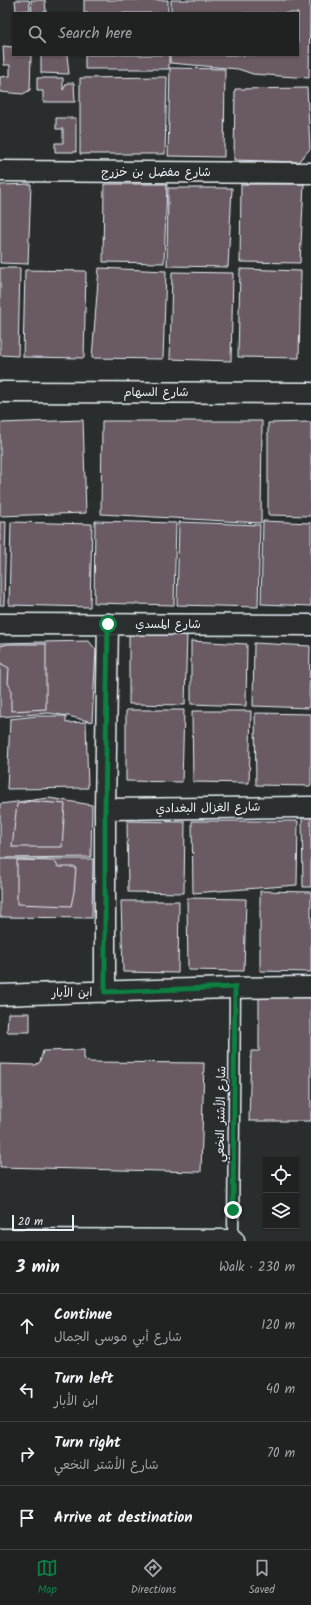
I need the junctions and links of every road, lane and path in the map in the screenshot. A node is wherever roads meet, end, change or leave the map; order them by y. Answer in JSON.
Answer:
{"nodes":[{"id":1,"x":0,"y":171,"type":"edge"},
{"id":2,"x":311,"y":173,"type":"edge"},
{"id":3,"x":0,"y":392,"type":"edge"},
{"id":4,"x":311,"y":393,"type":"edge"},
{"id":5,"x":0,"y":624,"type":"edge"},
{"id":6,"x":108,"y":624,"type":"junction"},
{"id":7,"x":311,"y":625,"type":"edge"},
{"id":8,"x":311,"y":807,"type":"edge"},
{"id":9,"x":105,"y":809,"type":"junction"},
{"id":10,"x":235,"y":987,"type":"junction"},
{"id":11,"x":311,"y":987,"type":"edge"},
{"id":12,"x":105,"y":992,"type":"junction"},
{"id":13,"x":0,"y":994,"type":"edge"},
{"id":14,"x":0,"y":1240,"type":"edge"},
{"id":15,"x":233,"y":1241,"type":"edge"}],
"edges":[{"from":1,"to":2,"type":"street","name":"شارع مفضل بن خزرج"},
{"from":3,"to":4,"type":"street","name":"شارع السهام"},
{"from":5,"to":6,"type":"street","name":"شارع المسدي"},
{"from":6,"to":7,"type":"street","name":"شارع المسدي"},
{"from":6,"to":9,"type":"street"},
{"from":8,"to":9,"type":"street","name":"شارع الغزال البغدادي"},
{"from":9,"to":12,"type":"street"},
{"from":10,"to":11,"type":"street","name":"ابن الأبار"},
{"from":10,"to":12,"type":"street","name":"ابن الأبار"},
{"from":10,"to":15,"type":"lane","name":"شارع الأشتر النخعي"},
{"from":12,"to":13,"type":"street","name":"ابن الأبار"},
{"from":14,"to":15,"type":"main road"}]}
